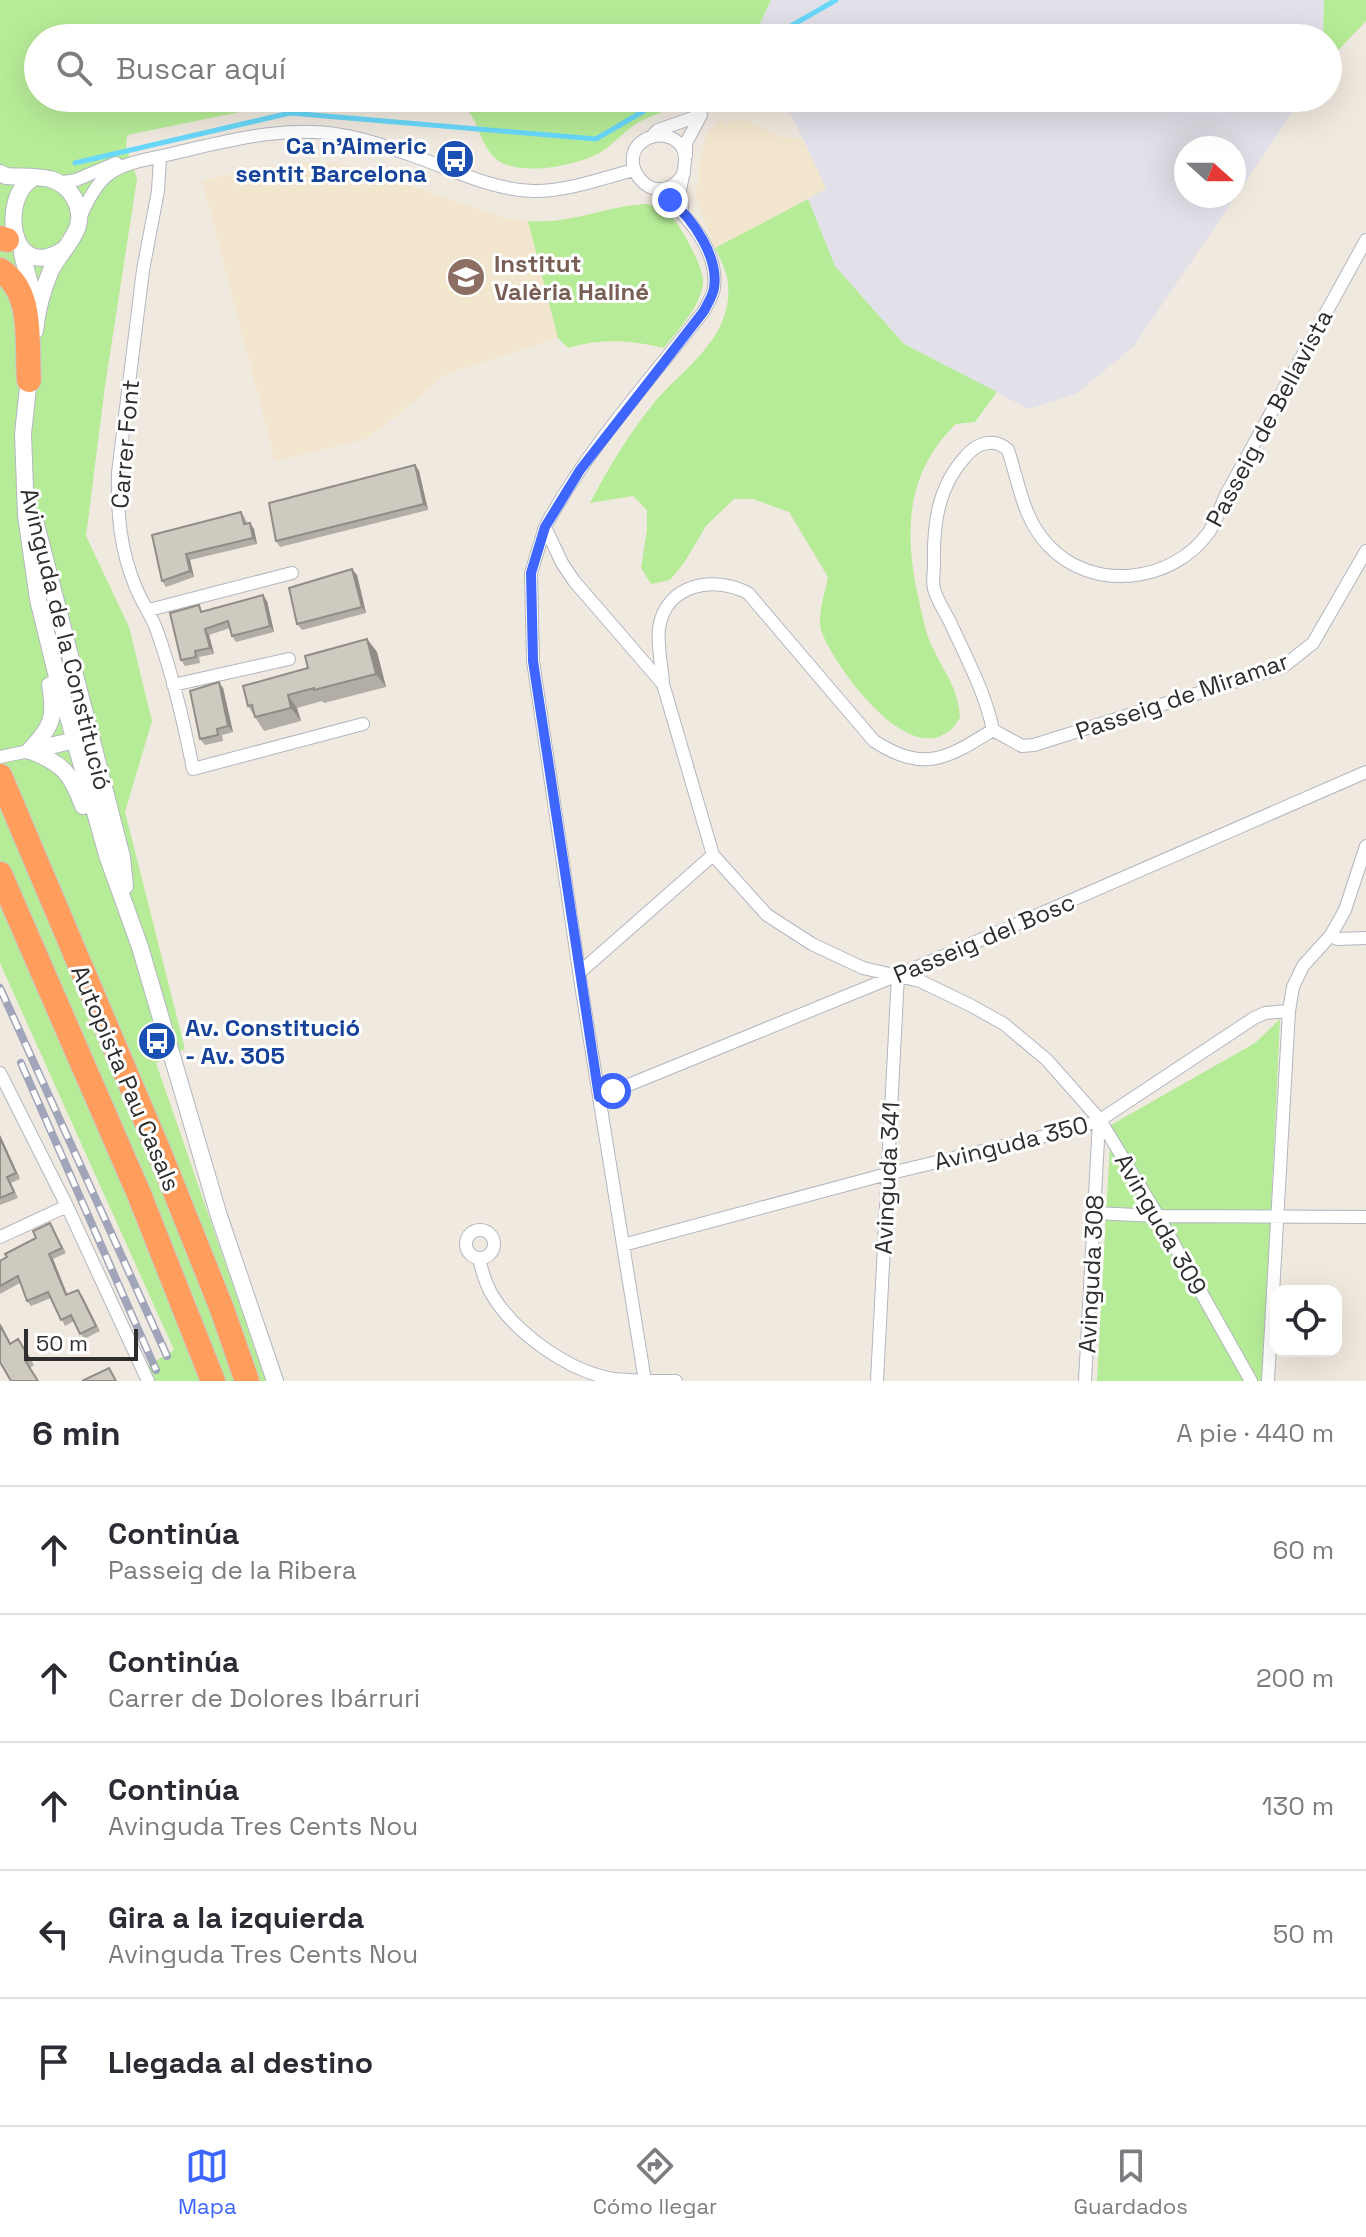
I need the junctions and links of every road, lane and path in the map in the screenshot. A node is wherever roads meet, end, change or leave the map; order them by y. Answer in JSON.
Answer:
{"nodes":[{"id":1,"x":652,"y":136,"type":"junction"},
{"id":2,"x":160,"y":157,"type":"junction"},
{"id":3,"x":127,"y":163,"type":"junction"},
{"id":4,"x":685,"y":167,"type":"junction"},
{"id":5,"x":634,"y":170,"type":"junction"},
{"id":6,"x":0,"y":173,"type":"edge"},
{"id":7,"x":35,"y":178,"type":"junction"},
{"id":8,"x":58,"y":183,"type":"junction"},
{"id":9,"x":659,"y":189,"type":"junction"},
{"id":10,"x":1,"y":207,"type":"edge"},
{"id":11,"x":682,"y":210,"type":"junction"},
{"id":12,"x":79,"y":221,"type":"junction"},
{"id":13,"x":1366,"y":240,"type":"edge"},
{"id":14,"x":10,"y":244,"type":"edge"},
{"id":15,"x":63,"y":250,"type":"junction"},
{"id":16,"x":0,"y":270,"type":"edge"},
{"id":17,"x":37,"y":311,"type":"junction"},
{"id":18,"x":29,"y":380,"type":"junction"},
{"id":19,"x":545,"y":527,"type":"junction"},
{"id":20,"x":1366,"y":551,"type":"edge"},
{"id":21,"x":292,"y":573,"type":"dead end"},
{"id":22,"x":47,"y":600,"type":"junction"},
{"id":23,"x":149,"y":610,"type":"junction"},
{"id":24,"x":289,"y":659,"type":"dead end"},
{"id":25,"x":663,"y":684,"type":"junction"},
{"id":26,"x":173,"y":685,"type":"junction"},
{"id":27,"x":363,"y":724,"type":"dead end"},
{"id":28,"x":993,"y":730,"type":"junction"},
{"id":29,"x":73,"y":736,"type":"junction"},
{"id":30,"x":29,"y":751,"type":"junction"},
{"id":31,"x":0,"y":757,"type":"edge"},
{"id":32,"x":1366,"y":772,"type":"edge"},
{"id":33,"x":0,"y":776,"type":"edge"},
{"id":34,"x":1366,"y":846,"type":"edge"},
{"id":35,"x":713,"y":855,"type":"junction"},
{"id":36,"x":108,"y":858,"type":"junction"},
{"id":37,"x":0,"y":874,"type":"edge"},
{"id":38,"x":126,"y":904,"type":"junction"},
{"id":39,"x":1331,"y":935,"type":"junction"},
{"id":40,"x":1366,"y":938,"type":"edge"},
{"id":41,"x":579,"y":973,"type":"junction"},
{"id":42,"x":898,"y":975,"type":"junction"},
{"id":43,"x":1289,"y":1011,"type":"junction"},
{"id":44,"x":0,"y":1073,"type":"edge"},
{"id":45,"x":599,"y":1097,"type":"junction"},
{"id":46,"x":1100,"y":1120,"type":"junction"},
{"id":47,"x":887,"y":1174,"type":"junction"},
{"id":48,"x":67,"y":1206,"type":"junction"},
{"id":49,"x":1094,"y":1213,"type":"junction"},
{"id":50,"x":1279,"y":1215,"type":"junction"},
{"id":51,"x":1158,"y":1216,"type":"junction"},
{"id":52,"x":1366,"y":1217,"type":"edge"},
{"id":53,"x":0,"y":1237,"type":"edge"},
{"id":54,"x":623,"y":1245,"type":"junction"},
{"id":55,"x":479,"y":1258,"type":"dead end"},
{"id":56,"x":148,"y":1381,"type":"edge"},
{"id":57,"x":213,"y":1381,"type":"edge"},
{"id":58,"x":247,"y":1381,"type":"edge"},
{"id":59,"x":275,"y":1381,"type":"edge"},
{"id":60,"x":645,"y":1381,"type":"edge"},
{"id":61,"x":676,"y":1381,"type":"edge"},
{"id":62,"x":877,"y":1381,"type":"edge"},
{"id":63,"x":1085,"y":1381,"type":"edge"},
{"id":64,"x":1251,"y":1381,"type":"edge"},
{"id":65,"x":1268,"y":1381,"type":"edge"}],
"edges":[{"from":1,"to":4,"type":"street"},
{"from":1,"to":4,"type":"street"},
{"from":1,"to":5,"type":"street"},
{"from":2,"to":3,"type":"street"},
{"from":2,"to":5,"type":"street"},
{"from":2,"to":23,"type":"street","name":"Carrer Font"},
{"from":3,"to":8,"type":"street"},
{"from":3,"to":12,"type":"street"},
{"from":4,"to":9,"type":"street"},
{"from":4,"to":11,"type":"street"},
{"from":5,"to":9,"type":"street"},
{"from":6,"to":7,"type":"street"},
{"from":7,"to":8,"type":"street"},
{"from":7,"to":10,"type":"street"},
{"from":8,"to":12,"type":"street"},
{"from":9,"to":11,"type":"street"},
{"from":10,"to":14,"type":"street"},
{"from":11,"to":19,"type":"street"},
{"from":12,"to":15,"type":"street"},
{"from":13,"to":28,"type":"street","name":"Passeig de Bellavista"},
{"from":14,"to":15,"type":"street"},
{"from":14,"to":17,"type":"street"},
{"from":15,"to":17,"type":"street"},
{"from":16,"to":18,"type":"highway"},
{"from":17,"to":18,"type":"street","name":"Avinguda de la Constitució"},
{"from":18,"to":22,"type":"street","name":"Avinguda de la Constitució"},
{"from":19,"to":25,"type":"street"},
{"from":19,"to":41,"type":"street"},
{"from":20,"to":28,"type":"street","name":"Passeig de Miramar"},
{"from":21,"to":23,"type":"street"},
{"from":22,"to":29,"type":"street","name":"Avinguda de la Constitució"},
{"from":22,"to":30,"type":"street"},
{"from":22,"to":38,"type":"street","name":"Avinguda de la Constitució"},
{"from":23,"to":26,"type":"street","name":"Carrer Font"},
{"from":24,"to":26,"type":"street"},
{"from":25,"to":28,"type":"street"},
{"from":25,"to":35,"type":"street"},
{"from":26,"to":27,"type":"street","name":"Carrer Font"},
{"from":29,"to":30,"type":"street"},
{"from":29,"to":36,"type":"street","name":"Avinguda de la Constitució"},
{"from":30,"to":31,"type":"street"},
{"from":30,"to":36,"type":"street"},
{"from":32,"to":42,"type":"street","name":"Passeig del Bosc"},
{"from":33,"to":58,"type":"highway","name":"Autopista Pau Casals"},
{"from":34,"to":39,"type":"street"},
{"from":35,"to":41,"type":"street"},
{"from":35,"to":42,"type":"street","name":"Avinguda 309"},
{"from":36,"to":38,"type":"street","name":"Avinguda de la Constitució"},
{"from":37,"to":57,"type":"highway","name":"Autopista Pau Casals"},
{"from":38,"to":59,"type":"street","name":"Avinguda de la Constitució"},
{"from":39,"to":40,"type":"street"},
{"from":39,"to":43,"type":"street"},
{"from":41,"to":45,"type":"street"},
{"from":42,"to":45,"type":"street","name":"Passeig del Bosc"},
{"from":42,"to":46,"type":"street","name":"Avinguda 309"},
{"from":42,"to":47,"type":"street","name":"Avinguda 341"},
{"from":43,"to":46,"type":"street","name":"Avinguda 350"},
{"from":43,"to":50,"type":"street"},
{"from":44,"to":48,"type":"street"},
{"from":45,"to":54,"type":"street"},
{"from":46,"to":47,"type":"street","name":"Avinguda 350"},
{"from":46,"to":49,"type":"street","name":"Avinguda 308"},
{"from":46,"to":51,"type":"street","name":"Avinguda 309"},
{"from":47,"to":54,"type":"street","name":"Avinguda 350"},
{"from":47,"to":62,"type":"street","name":"Avinguda 341"},
{"from":48,"to":53,"type":"street"},
{"from":48,"to":56,"type":"street"},
{"from":49,"to":51,"type":"street"},
{"from":49,"to":63,"type":"street","name":"Avinguda 308"},
{"from":50,"to":51,"type":"street"},
{"from":50,"to":52,"type":"street"},
{"from":50,"to":65,"type":"street"},
{"from":51,"to":64,"type":"street","name":"Avinguda 309"},
{"from":54,"to":60,"type":"street"},
{"from":55,"to":60,"type":"street"},
{"from":60,"to":61,"type":"street"}]}
